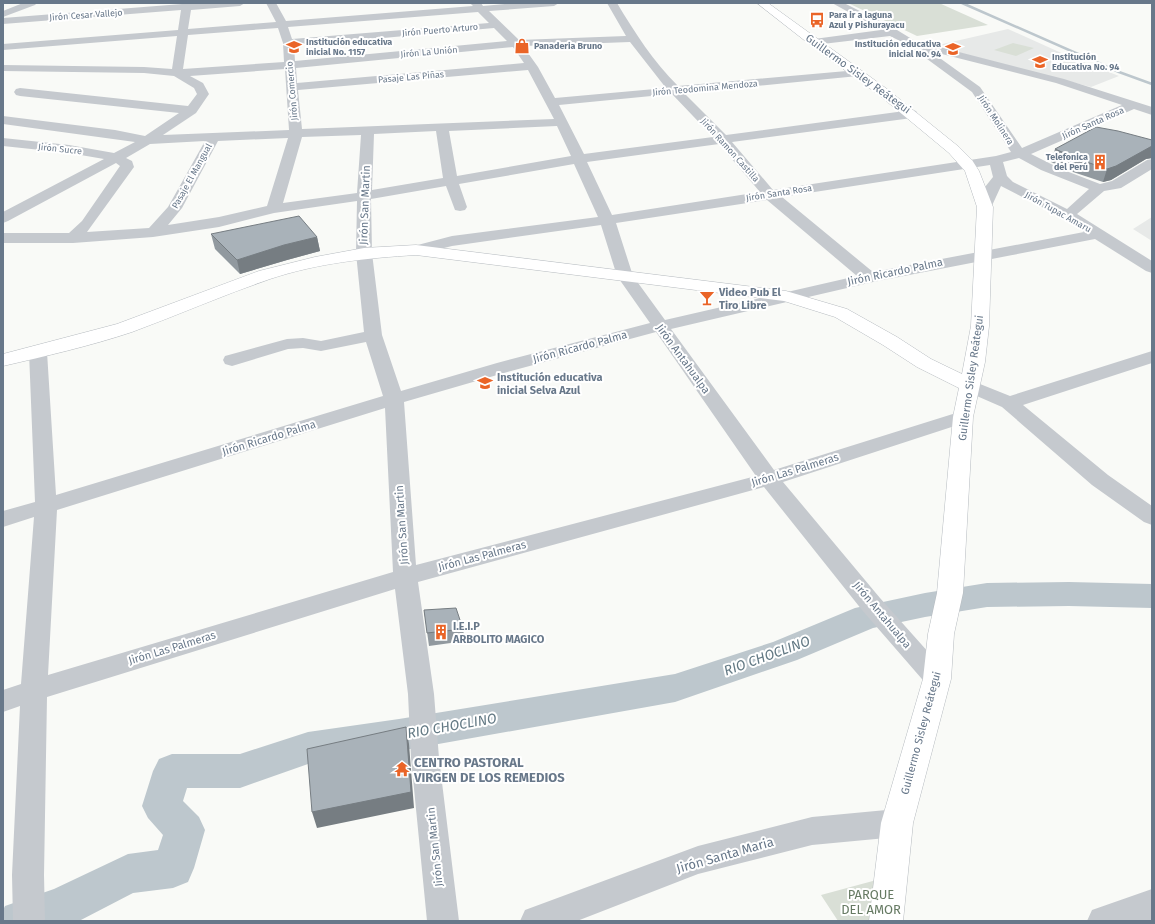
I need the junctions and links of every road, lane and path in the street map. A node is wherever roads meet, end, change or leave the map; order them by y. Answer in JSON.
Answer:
{"nodes":[{"id":1,"x":32,"y":3,"type":"edge"},
{"id":2,"x":99,"y":3,"type":"edge"},
{"id":3,"x":240,"y":3,"type":"edge"},
{"id":4,"x":271,"y":3,"type":"edge"},
{"id":5,"x":554,"y":3,"type":"edge"},
{"id":6,"x":612,"y":3,"type":"edge"},
{"id":7,"x":762,"y":3,"type":"edge"},
{"id":8,"x":837,"y":3,"type":"edge"},
{"id":9,"x":187,"y":5,"type":"edge"},
{"id":10,"x":478,"y":6,"type":"edge"},
{"id":11,"x":3,"y":14,"type":"edge"},
{"id":12,"x":95,"y":14,"type":"junction"},
{"id":13,"x":3,"y":21,"type":"edge"},
{"id":14,"x":282,"y":24,"type":"junction"},
{"id":15,"x":497,"y":25,"type":"junction"},
{"id":16,"x":183,"y":32,"type":"junction"},
{"id":17,"x":893,"y":32,"type":"junction"},
{"id":18,"x":88,"y":40,"type":"junction"},
{"id":19,"x":633,"y":40,"type":"junction"},
{"id":20,"x":814,"y":42,"type":"junction"},
{"id":21,"x":288,"y":43,"type":"junction"},
{"id":22,"x":912,"y":43,"type":"junction"},
{"id":23,"x":516,"y":44,"type":"junction"},
{"id":24,"x":3,"y":47,"type":"edge"},
{"id":25,"x":290,"y":65,"type":"junction"},
{"id":26,"x":531,"y":66,"type":"junction"},
{"id":27,"x":3,"y":68,"type":"edge"},
{"id":28,"x":68,"y":69,"type":"junction"},
{"id":29,"x":177,"y":73,"type":"junction"},
{"id":30,"x":858,"y":73,"type":"junction"},
{"id":31,"x":292,"y":87,"type":"junction"},
{"id":32,"x":675,"y":91,"type":"junction"},
{"id":33,"x":551,"y":102,"type":"junction"},
{"id":34,"x":1132,"y":105,"type":"junction"},
{"id":35,"x":192,"y":110,"type":"junction"},
{"id":36,"x":1152,"y":111,"type":"edge"},
{"id":37,"x":912,"y":114,"type":"junction"},
{"id":38,"x":3,"y":120,"type":"edge"},
{"id":39,"x":562,"y":122,"type":"junction"},
{"id":40,"x":442,"y":128,"type":"junction"},
{"id":41,"x":368,"y":131,"type":"junction"},
{"id":42,"x":1072,"y":131,"type":"junction"},
{"id":43,"x":296,"y":134,"type":"junction"},
{"id":44,"x":1094,"y":135,"type":"edge"},
{"id":45,"x":213,"y":138,"type":"junction"},
{"id":46,"x":722,"y":139,"type":"junction"},
{"id":47,"x":148,"y":140,"type":"junction"},
{"id":48,"x":3,"y":142,"type":"edge"},
{"id":49,"x":1020,"y":154,"type":"junction"},
{"id":50,"x":117,"y":158,"type":"junction"},
{"id":51,"x":578,"y":159,"type":"junction"},
{"id":52,"x":996,"y":160,"type":"junction"},
{"id":53,"x":967,"y":163,"type":"junction"},
{"id":54,"x":1152,"y":163,"type":"edge"},
{"id":55,"x":1000,"y":178,"type":"junction"},
{"id":56,"x":451,"y":181,"type":"junction"},
{"id":57,"x":1100,"y":188,"type":"junction"},
{"id":58,"x":770,"y":195,"type":"junction"},
{"id":59,"x":364,"y":196,"type":"junction"},
{"id":60,"x":460,"y":207,"type":"dead end"},
{"id":61,"x":985,"y":207,"type":"junction"},
{"id":62,"x":274,"y":209,"type":"junction"},
{"id":63,"x":1068,"y":215,"type":"junction"},
{"id":64,"x":3,"y":218,"type":"edge"},
{"id":65,"x":607,"y":220,"type":"junction"},
{"id":66,"x":152,"y":232,"type":"junction"},
{"id":67,"x":1097,"y":234,"type":"junction"},
{"id":68,"x":3,"y":238,"type":"edge"},
{"id":69,"x":73,"y":238,"type":"junction"},
{"id":70,"x":416,"y":250,"type":"junction"},
{"id":71,"x":364,"y":253,"type":"junction"},
{"id":72,"x":984,"y":254,"type":"junction"},
{"id":73,"x":1152,"y":268,"type":"edge"},
{"id":74,"x":625,"y":276,"type":"junction"},
{"id":75,"x":869,"y":277,"type":"junction"},
{"id":76,"x":786,"y":296,"type":"junction"},
{"id":77,"x":660,"y":326,"type":"junction"},
{"id":78,"x":373,"y":335,"type":"junction"},
{"id":79,"x":38,"y":352,"type":"junction"},
{"id":80,"x":1152,"y":357,"type":"edge"},
{"id":81,"x":3,"y":360,"type":"edge"},
{"id":82,"x":232,"y":360,"type":"dead end"},
{"id":83,"x":970,"y":386,"type":"junction"},
{"id":84,"x":394,"y":399,"type":"junction"},
{"id":85,"x":1009,"y":403,"type":"junction"},
{"id":86,"x":963,"y":417,"type":"junction"},
{"id":87,"x":769,"y":479,"type":"junction"},
{"id":88,"x":46,"y":506,"type":"junction"},
{"id":89,"x":1152,"y":517,"type":"edge"},
{"id":90,"x":3,"y":519,"type":"edge"},
{"id":91,"x":405,"y":576,"type":"junction"},
{"id":92,"x":937,"y":679,"type":"junction"},
{"id":93,"x":34,"y":690,"type":"junction"},
{"id":94,"x":3,"y":701,"type":"edge"},
{"id":95,"x":897,"y":823,"type":"junction"},
{"id":96,"x":1152,"y":905,"type":"edge"},
{"id":97,"x":29,"y":921,"type":"edge"},
{"id":98,"x":443,"y":921,"type":"edge"},
{"id":99,"x":536,"y":921,"type":"edge"},
{"id":100,"x":886,"y":921,"type":"edge"},
{"id":101,"x":1103,"y":921,"type":"edge"}],
"edges":[{"from":1,"to":11,"type":"street"},
{"from":2,"to":12,"type":"street"},
{"from":3,"to":9,"type":"street","name":"Jirón Cesar Vallejo"},
{"from":4,"to":14,"type":"street","name":"Jirón Comercio"},
{"from":5,"to":10,"type":"street"},
{"from":6,"to":19,"type":"street","name":"Jirón Ramon Castilla"},
{"from":7,"to":20,"type":"main road","name":"Guillermo Sisley Reátegui"},
{"from":8,"to":17,"type":"street","name":"Jirón Molinera"},
{"from":9,"to":12,"type":"street","name":"Jirón Cesar Vallejo"},
{"from":9,"to":16,"type":"street"},
{"from":10,"to":14,"type":"street"},
{"from":10,"to":15,"type":"street","name":"Jirón Antahualpa"},
{"from":12,"to":13,"type":"street","name":"Jirón Cesar Vallejo"},
{"from":12,"to":18,"type":"street"},
{"from":14,"to":16,"type":"street"},
{"from":14,"to":21,"type":"street","name":"Jirón Comercio"},
{"from":15,"to":21,"type":"street","name":"Jirón Puerto Arturo"},
{"from":15,"to":23,"type":"street","name":"Jirón Antahualpa"},
{"from":16,"to":18,"type":"street"},
{"from":16,"to":29,"type":"street"},
{"from":17,"to":20,"type":"street"},
{"from":17,"to":22,"type":"street","name":"Jirón Molinera"},
{"from":18,"to":24,"type":"street"},
{"from":18,"to":28,"type":"street"},
{"from":19,"to":23,"type":"street","name":"Jirón La Unión"},
{"from":19,"to":32,"type":"street","name":"Jirón Ramon Castilla"},
{"from":20,"to":30,"type":"main road","name":"Guillermo Sisley Reátegui"},
{"from":21,"to":25,"type":"street","name":"Jirón Comercio"},
{"from":22,"to":34,"type":"street"},
{"from":22,"to":49,"type":"street","name":"Jirón Molinera"},
{"from":23,"to":25,"type":"street","name":"Jirón La Unión"},
{"from":23,"to":26,"type":"street","name":"Jirón Antahualpa"},
{"from":25,"to":29,"type":"street","name":"Jirón La Unión"},
{"from":25,"to":31,"type":"street","name":"Jirón Comercio"},
{"from":26,"to":31,"type":"street","name":"Pasaje Las Piñas"},
{"from":26,"to":33,"type":"street","name":"Jirón Antahualpa"},
{"from":27,"to":28,"type":"street","name":"Jirón La Unión"},
{"from":28,"to":29,"type":"street","name":"Jirón La Unión"},
{"from":28,"to":35,"type":"street"},
{"from":29,"to":35,"type":"street"},
{"from":30,"to":32,"type":"street","name":"Jirón Teodomina Mendoza"},
{"from":30,"to":37,"type":"main road","name":"Guillermo Sisley Reátegui"},
{"from":31,"to":43,"type":"street","name":"Jirón Comercio"},
{"from":32,"to":33,"type":"street","name":"Jirón Teodomina Mendoza"},
{"from":32,"to":46,"type":"street","name":"Jirón Ramon Castilla"},
{"from":33,"to":39,"type":"street","name":"Jirón Antahualpa"},
{"from":34,"to":36,"type":"street"},
{"from":34,"to":42,"type":"street","name":"Jirón Santa Rosa"},
{"from":35,"to":47,"type":"street"},
{"from":37,"to":46,"type":"street"},
{"from":37,"to":53,"type":"main road","name":"Guillermo Sisley Reátegui"},
{"from":38,"to":47,"type":"street"},
{"from":39,"to":40,"type":"street"},
{"from":39,"to":51,"type":"street","name":"Jirón Antahualpa"},
{"from":40,"to":41,"type":"street"},
{"from":40,"to":56,"type":"street"},
{"from":41,"to":43,"type":"street"},
{"from":41,"to":59,"type":"street","name":"Jirón San Martin"},
{"from":42,"to":44,"type":"street"},
{"from":42,"to":49,"type":"street","name":"Jirón Santa Rosa"},
{"from":43,"to":45,"type":"street"},
{"from":43,"to":62,"type":"street"},
{"from":45,"to":47,"type":"street"},
{"from":45,"to":66,"type":"street","name":"Pasaje El Mangual"},
{"from":46,"to":51,"type":"street"},
{"from":46,"to":58,"type":"street","name":"Jirón Ramon Castilla"},
{"from":47,"to":50,"type":"street"},
{"from":48,"to":50,"type":"street","name":"Jirón Sucre"},
{"from":49,"to":52,"type":"street","name":"Jirón Santa Rosa"},
{"from":49,"to":57,"type":"street","name":"Jirón Molinera"},
{"from":50,"to":64,"type":"street"},
{"from":50,"to":69,"type":"street"},
{"from":51,"to":56,"type":"street"},
{"from":51,"to":65,"type":"street","name":"Jirón Antahualpa"},
{"from":52,"to":53,"type":"street","name":"Jirón Santa Rosa"},
{"from":52,"to":55,"type":"street"},
{"from":53,"to":58,"type":"street","name":"Jirón Santa Rosa"},
{"from":53,"to":61,"type":"main road","name":"Guillermo Sisley Reátegui"},
{"from":54,"to":57,"type":"street"},
{"from":55,"to":61,"type":"street"},
{"from":55,"to":63,"type":"street","name":"Jirón Tupac Amaru"},
{"from":56,"to":59,"type":"street"},
{"from":56,"to":60,"type":"street"},
{"from":57,"to":63,"type":"street"},
{"from":58,"to":65,"type":"street","name":"Jirón Santa Rosa"},
{"from":58,"to":75,"type":"street","name":"Jirón Ramon Castilla"},
{"from":59,"to":62,"type":"street"},
{"from":59,"to":71,"type":"street","name":"Jirón San Martin"},
{"from":61,"to":72,"type":"main road","name":"Guillermo Sisley Reátegui"},
{"from":62,"to":66,"type":"street"},
{"from":63,"to":67,"type":"street","name":"Jirón Tupac Amaru"},
{"from":65,"to":70,"type":"street","name":"Jirón Santa Rosa"},
{"from":65,"to":74,"type":"street","name":"Jirón Antahualpa"},
{"from":66,"to":69,"type":"street"},
{"from":67,"to":72,"type":"street","name":"Jirón Ricardo Palma"},
{"from":67,"to":73,"type":"street","name":"Jirón Tupac Amaru"},
{"from":68,"to":69,"type":"street"},
{"from":70,"to":71,"type":"main road"},
{"from":70,"to":74,"type":"main road"},
{"from":71,"to":78,"type":"street","name":"Jirón San Martin"},
{"from":71,"to":79,"type":"main road"},
{"from":72,"to":75,"type":"street","name":"Jirón Ricardo Palma"},
{"from":72,"to":83,"type":"main road","name":"Guillermo Sisley Reátegui"},
{"from":74,"to":76,"type":"main road"},
{"from":74,"to":77,"type":"street","name":"Jirón Antahualpa"},
{"from":75,"to":76,"type":"street","name":"Jirón Ricardo Palma"},
{"from":76,"to":77,"type":"street","name":"Jirón Ricardo Palma"},
{"from":76,"to":83,"type":"main road"},
{"from":77,"to":84,"type":"street","name":"Jirón Ricardo Palma"},
{"from":77,"to":87,"type":"street","name":"Jirón Antahualpa"},
{"from":78,"to":82,"type":"street"},
{"from":78,"to":84,"type":"street","name":"Jirón San Martin"},
{"from":79,"to":81,"type":"main road"},
{"from":79,"to":88,"type":"street"},
{"from":80,"to":85,"type":"street"},
{"from":83,"to":85,"type":"street"},
{"from":83,"to":86,"type":"main road","name":"Guillermo Sisley Reátegui"},
{"from":84,"to":88,"type":"street","name":"Jirón Ricardo Palma"},
{"from":84,"to":91,"type":"street","name":"Jirón San Martin"},
{"from":85,"to":89,"type":"street"},
{"from":86,"to":87,"type":"street","name":"Jirón Las Palmeras"},
{"from":86,"to":92,"type":"main road","name":"Guillermo Sisley Reátegui"},
{"from":87,"to":91,"type":"street","name":"Jirón Las Palmeras"},
{"from":87,"to":92,"type":"street","name":"Jirón Antahualpa"},
{"from":88,"to":90,"type":"street","name":"Jirón Ricardo Palma"},
{"from":88,"to":93,"type":"street"},
{"from":91,"to":93,"type":"street","name":"Jirón Las Palmeras"},
{"from":91,"to":98,"type":"street","name":"Jirón San Martin"},
{"from":92,"to":95,"type":"main road","name":"Guillermo Sisley Reátegui"},
{"from":93,"to":94,"type":"street","name":"Jirón Las Palmeras"},
{"from":93,"to":97,"type":"street"},
{"from":95,"to":99,"type":"street","name":"Jirón Santa Maria"},
{"from":95,"to":100,"type":"main road","name":"Guillermo Sisley Reátegui"},
{"from":96,"to":101,"type":"street"}]}
